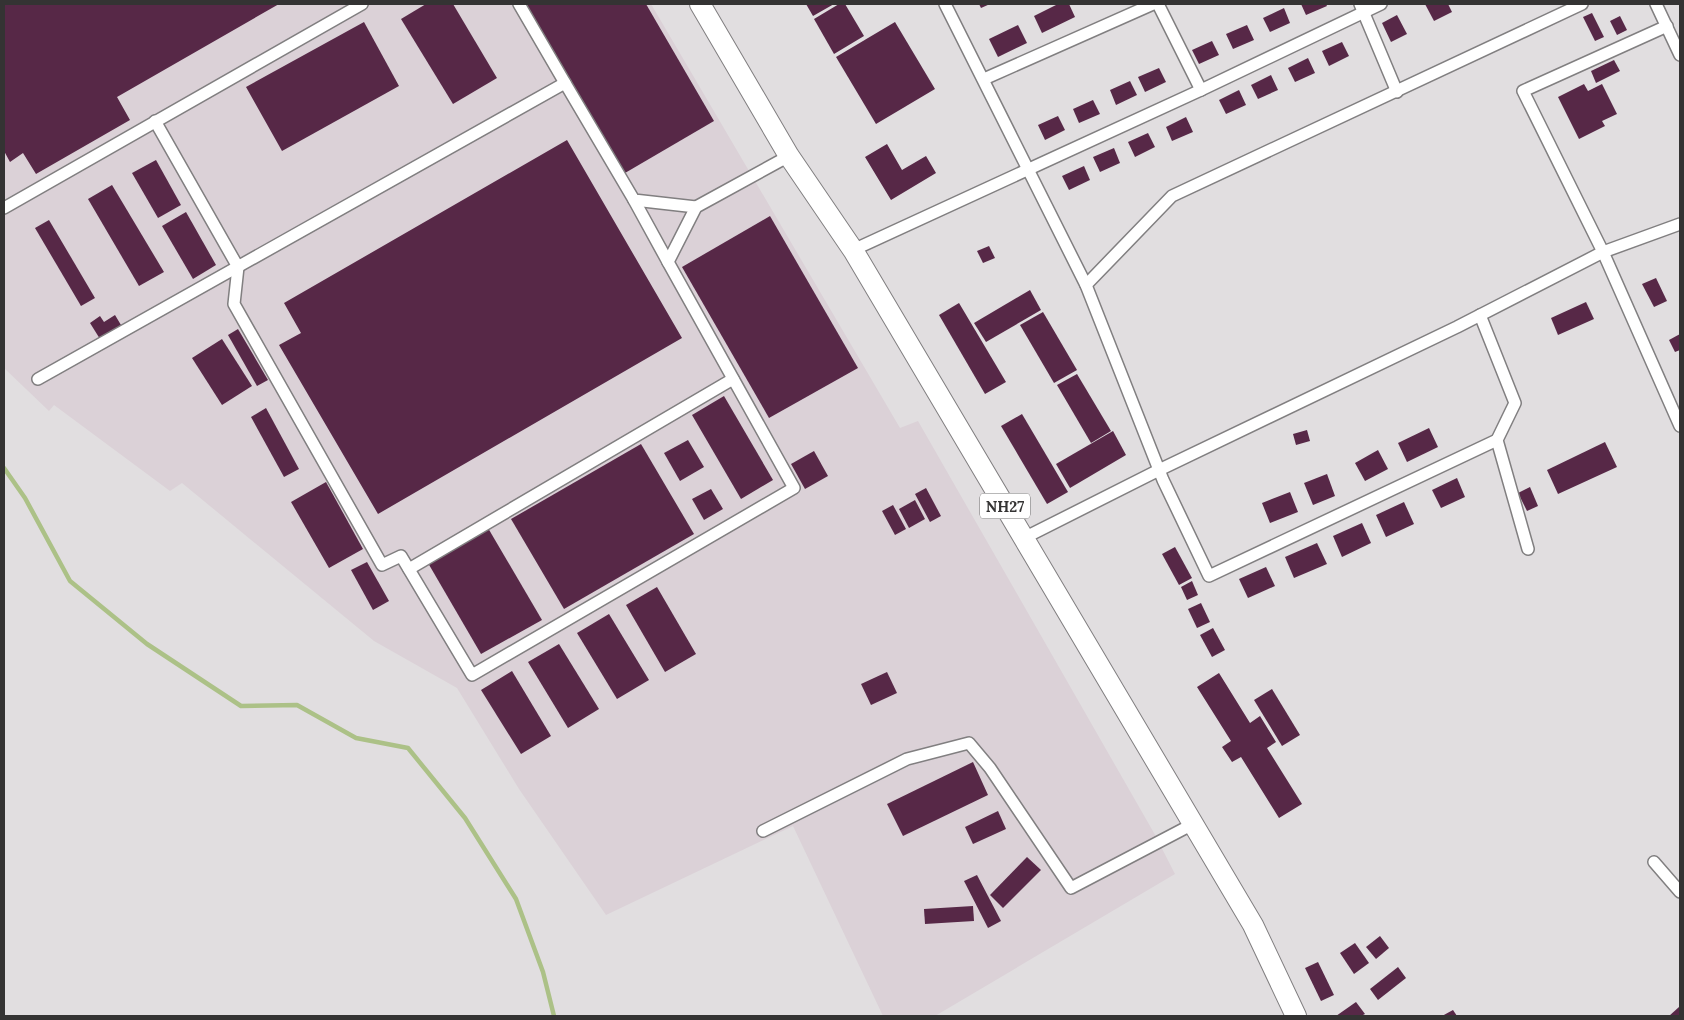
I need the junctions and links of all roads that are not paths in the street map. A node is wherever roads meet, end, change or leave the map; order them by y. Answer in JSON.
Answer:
{"nodes":[{"id":1,"x":362,"y":4,"type":"edge"},
{"id":2,"x":519,"y":4,"type":"edge"},
{"id":3,"x":700,"y":4,"type":"edge"},
{"id":4,"x":945,"y":4,"type":"edge"},
{"id":5,"x":1153,"y":4,"type":"edge"},
{"id":6,"x":1158,"y":4,"type":"edge"},
{"id":7,"x":1381,"y":4,"type":"edge"},
{"id":8,"x":1582,"y":4,"type":"edge"},
{"id":9,"x":1656,"y":4,"type":"edge"},
{"id":10,"x":1362,"y":8,"type":"edge"},
{"id":11,"x":1667,"y":26,"type":"junction"},
{"id":12,"x":1680,"y":55,"type":"edge"},
{"id":13,"x":984,"y":79,"type":"junction"},
{"id":14,"x":566,"y":83,"type":"junction"},
{"id":15,"x":1201,"y":90,"type":"junction"},
{"id":16,"x":1396,"y":92,"type":"junction"},
{"id":17,"x":155,"y":121,"type":"junction"},
{"id":18,"x":789,"y":156,"type":"junction"},
{"id":19,"x":1028,"y":170,"type":"junction"},
{"id":20,"x":634,"y":200,"type":"junction"},
{"id":21,"x":696,"y":207,"type":"junction"},
{"id":22,"x":4,"y":208,"type":"edge"},
{"id":23,"x":1680,"y":224,"type":"edge"},
{"id":24,"x":853,"y":250,"type":"junction"},
{"id":25,"x":1603,"y":252,"type":"junction"},
{"id":26,"x":668,"y":262,"type":"junction"},
{"id":27,"x":238,"y":267,"type":"junction"},
{"id":28,"x":1086,"y":285,"type":"junction"},
{"id":29,"x":1480,"y":316,"type":"junction"},
{"id":30,"x":38,"y":379,"type":"dead end"},
{"id":31,"x":734,"y":379,"type":"junction"},
{"id":32,"x":1680,"y":426,"type":"edge"},
{"id":33,"x":1497,"y":440,"type":"junction"},
{"id":34,"x":1159,"y":470,"type":"junction"},
{"id":35,"x":1024,"y":538,"type":"junction"},
{"id":36,"x":1528,"y":549,"type":"dead end"},
{"id":37,"x":409,"y":569,"type":"junction"},
{"id":38,"x":1193,"y":824,"type":"junction"},
{"id":39,"x":763,"y":831,"type":"dead end"},
{"id":40,"x":1654,"y":862,"type":"dead end"},
{"id":41,"x":1680,"y":892,"type":"edge"},
{"id":42,"x":1296,"y":1016,"type":"edge"}],
"edges":[{"from":1,"to":17,"type":"street"},
{"from":2,"to":14,"type":"street"},
{"from":3,"to":18,"type":"highway","number":"NH27"},
{"from":4,"to":13,"type":"street"},
{"from":5,"to":13,"type":"street"},
{"from":6,"to":15,"type":"street"},
{"from":7,"to":10,"type":"street"},
{"from":8,"to":16,"type":"street"},
{"from":9,"to":11,"type":"street"},
{"from":10,"to":15,"type":"street"},
{"from":10,"to":16,"type":"street"},
{"from":11,"to":12,"type":"street"},
{"from":11,"to":25,"type":"street"},
{"from":13,"to":19,"type":"street"},
{"from":14,"to":20,"type":"street"},
{"from":14,"to":27,"type":"street"},
{"from":15,"to":19,"type":"street"},
{"from":16,"to":28,"type":"street"},
{"from":17,"to":22,"type":"street"},
{"from":17,"to":27,"type":"street"},
{"from":18,"to":21,"type":"street"},
{"from":18,"to":24,"type":"highway","number":"NH27"},
{"from":19,"to":24,"type":"street"},
{"from":19,"to":28,"type":"street"},
{"from":20,"to":21,"type":"street"},
{"from":20,"to":26,"type":"street"},
{"from":21,"to":26,"type":"street"},
{"from":23,"to":25,"type":"street"},
{"from":24,"to":35,"type":"highway","number":"NH27"},
{"from":25,"to":29,"type":"street"},
{"from":25,"to":32,"type":"street"},
{"from":26,"to":31,"type":"street"},
{"from":27,"to":30,"type":"street"},
{"from":27,"to":37,"type":"street"},
{"from":28,"to":34,"type":"street"},
{"from":29,"to":33,"type":"street"},
{"from":29,"to":34,"type":"street"},
{"from":31,"to":37,"type":"street"},
{"from":31,"to":37,"type":"street"},
{"from":33,"to":34,"type":"street"},
{"from":33,"to":36,"type":"street"},
{"from":34,"to":35,"type":"street"},
{"from":35,"to":38,"type":"highway","number":"NH27"},
{"from":38,"to":39,"type":"street"},
{"from":38,"to":42,"type":"highway","number":"NH27"},
{"from":40,"to":41,"type":"street"}]}
